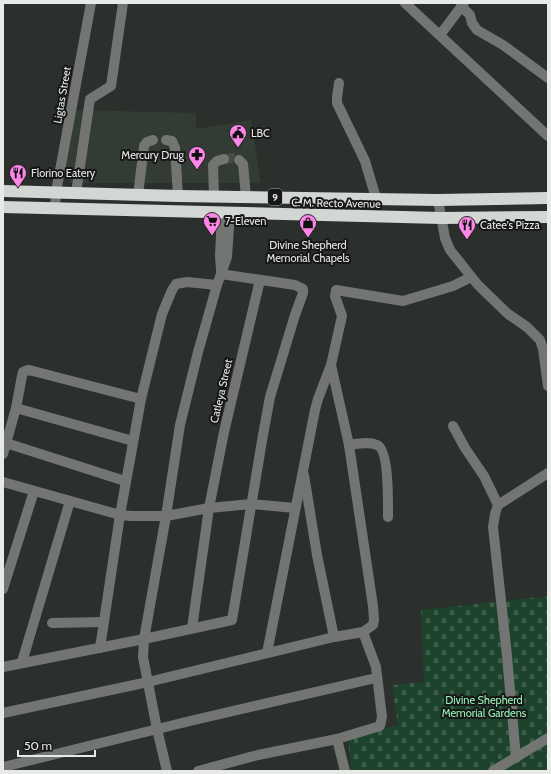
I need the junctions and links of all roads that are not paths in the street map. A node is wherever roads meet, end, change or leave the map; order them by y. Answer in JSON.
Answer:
{"nodes":[{"id":1,"x":91,"y":3,"type":"edge"},
{"id":2,"x":123,"y":3,"type":"edge"},
{"id":3,"x":405,"y":3,"type":"edge"},
{"id":4,"x":462,"y":5,"type":"edge"},
{"id":5,"x":440,"y":35,"type":"junction"},
{"id":6,"x":548,"y":78,"type":"edge"},
{"id":7,"x":339,"y":83,"type":"dead end"},
{"id":8,"x":548,"y":136,"type":"edge"},
{"id":9,"x":153,"y":140,"type":"dead end"},
{"id":10,"x":166,"y":140,"type":"dead end"},
{"id":11,"x":224,"y":158,"type":"dead end"},
{"id":12,"x":238,"y":160,"type":"dead end"},
{"id":13,"x":3,"y":191,"type":"edge"},
{"id":14,"x":56,"y":192,"type":"junction"},
{"id":15,"x":76,"y":193,"type":"junction"},
{"id":16,"x":138,"y":195,"type":"junction"},
{"id":17,"x":178,"y":196,"type":"junction"},
{"id":18,"x":214,"y":196,"type":"junction"},
{"id":19,"x":246,"y":197,"type":"junction"},
{"id":20,"x":376,"y":198,"type":"junction"},
{"id":21,"x":548,"y":198,"type":"edge"},
{"id":22,"x":438,"y":200,"type":"junction"},
{"id":23,"x":3,"y":207,"type":"edge"},
{"id":24,"x":55,"y":208,"type":"junction"},
{"id":25,"x":226,"y":213,"type":"junction"},
{"id":26,"x":548,"y":216,"type":"edge"},
{"id":27,"x":441,"y":218,"type":"junction"},
{"id":28,"x":221,"y":274,"type":"junction"},
{"id":29,"x":472,"y":277,"type":"junction"},
{"id":30,"x":260,"y":280,"type":"junction"},
{"id":31,"x":217,"y":285,"type":"junction"},
{"id":32,"x":331,"y":365,"type":"junction"},
{"id":33,"x":548,"y":386,"type":"edge"},
{"id":34,"x":141,"y":399,"type":"junction"},
{"id":35,"x":16,"y":408,"type":"junction"},
{"id":36,"x":453,"y":426,"type":"dead end"},
{"id":37,"x":133,"y":441,"type":"junction"},
{"id":38,"x":6,"y":443,"type":"junction"},
{"id":39,"x":349,"y":445,"type":"junction"},
{"id":40,"x":3,"y":454,"type":"edge"},
{"id":41,"x":303,"y":469,"type":"junction"},
{"id":42,"x":548,"y":473,"type":"edge"},
{"id":43,"x":125,"y":481,"type":"junction"},
{"id":44,"x":3,"y":482,"type":"edge"},
{"id":45,"x":34,"y":491,"type":"junction"},
{"id":46,"x":70,"y":501,"type":"junction"},
{"id":47,"x":251,"y":504,"type":"junction"},
{"id":48,"x":498,"y":504,"type":"junction"},
{"id":49,"x":209,"y":508,"type":"junction"},
{"id":50,"x":295,"y":508,"type":"junction"},
{"id":51,"x":120,"y":515,"type":"junction"},
{"id":52,"x":166,"y":516,"type":"junction"},
{"id":53,"x":388,"y":517,"type":"dead end"},
{"id":54,"x":3,"y":589,"type":"edge"},
{"id":55,"x":103,"y":622,"type":"junction"},
{"id":56,"x":52,"y":623,"type":"dead end"},
{"id":57,"x":192,"y":628,"type":"junction"},
{"id":58,"x":362,"y":632,"type":"junction"},
{"id":59,"x":334,"y":637,"type":"junction"},
{"id":60,"x":144,"y":639,"type":"junction"},
{"id":61,"x":100,"y":648,"type":"junction"},
{"id":62,"x":267,"y":653,"type":"junction"},
{"id":63,"x":22,"y":662,"type":"junction"},
{"id":64,"x":3,"y":667,"type":"edge"},
{"id":65,"x":376,"y":678,"type":"junction"},
{"id":66,"x":148,"y":682,"type":"junction"},
{"id":67,"x":3,"y":713,"type":"edge"},
{"id":68,"x":157,"y":729,"type":"junction"},
{"id":69,"x":548,"y":738,"type":"edge"},
{"id":70,"x":337,"y":739,"type":"junction"},
{"id":71,"x":516,"y":758,"type":"junction"},
{"id":72,"x":3,"y":767,"type":"edge"},
{"id":73,"x":167,"y":771,"type":"edge"},
{"id":74,"x":198,"y":771,"type":"edge"},
{"id":75,"x":345,"y":771,"type":"edge"},
{"id":76,"x":493,"y":771,"type":"edge"}],
"edges":[{"from":1,"to":14,"type":"street","name":"Ligtas Street"},
{"from":2,"to":15,"type":"street"},
{"from":3,"to":5,"type":"street"},
{"from":4,"to":5,"type":"street"},
{"from":4,"to":6,"type":"street"},
{"from":5,"to":8,"type":"street"},
{"from":7,"to":20,"type":"street"},
{"from":9,"to":16,"type":"street"},
{"from":10,"to":17,"type":"street"},
{"from":11,"to":18,"type":"street"},
{"from":12,"to":19,"type":"street"},
{"from":13,"to":14,"type":"highway","name":"C. M. Recto Avenue","number":"9"},
{"from":14,"to":15,"type":"highway","name":"C. M. Recto Avenue","number":"9"},
{"from":14,"to":24,"type":"street","name":"Ligtas Street"},
{"from":15,"to":16,"type":"highway","name":"C. M. Recto Avenue","number":"9"},
{"from":16,"to":17,"type":"highway","name":"C. M. Recto Avenue","number":"9"},
{"from":17,"to":18,"type":"highway","name":"C. M. Recto Avenue","number":"9"},
{"from":18,"to":19,"type":"highway","name":"C. M. Recto Avenue","number":"9"},
{"from":19,"to":20,"type":"highway","name":"C. M. Recto Avenue","number":"9"},
{"from":20,"to":22,"type":"highway","name":"C. M. Recto Avenue","number":"9"},
{"from":21,"to":22,"type":"highway","name":"C. M. Recto Avenue","number":"9"},
{"from":22,"to":27,"type":"street"},
{"from":23,"to":24,"type":"highway","name":"C. M. Recto Avenue","number":"9"},
{"from":24,"to":25,"type":"highway","name":"C. M. Recto Avenue","number":"9"},
{"from":25,"to":27,"type":"highway","name":"C. M. Recto Avenue","number":"9"},
{"from":25,"to":28,"type":"street"},
{"from":26,"to":27,"type":"highway","name":"C. M. Recto Avenue","number":"9"},
{"from":27,"to":29,"type":"street"},
{"from":28,"to":30,"type":"street"},
{"from":28,"to":31,"type":"street"},
{"from":29,"to":32,"type":"street"},
{"from":29,"to":33,"type":"street"},
{"from":30,"to":47,"type":"street"},
{"from":30,"to":49,"type":"street","name":"Catleya Street"},
{"from":31,"to":34,"type":"street"},
{"from":31,"to":52,"type":"street"},
{"from":32,"to":39,"type":"street"},
{"from":32,"to":41,"type":"street"},
{"from":34,"to":35,"type":"street"},
{"from":34,"to":37,"type":"street"},
{"from":35,"to":37,"type":"street"},
{"from":35,"to":38,"type":"street"},
{"from":36,"to":48,"type":"street"},
{"from":37,"to":43,"type":"street"},
{"from":38,"to":40,"type":"street"},
{"from":38,"to":43,"type":"street"},
{"from":39,"to":53,"type":"street"},
{"from":39,"to":58,"type":"street"},
{"from":41,"to":50,"type":"street"},
{"from":41,"to":59,"type":"street"},
{"from":42,"to":48,"type":"street"},
{"from":43,"to":51,"type":"street"},
{"from":44,"to":45,"type":"street"},
{"from":45,"to":46,"type":"street"},
{"from":45,"to":54,"type":"street"},
{"from":46,"to":51,"type":"street"},
{"from":46,"to":63,"type":"street"},
{"from":47,"to":49,"type":"street"},
{"from":47,"to":50,"type":"street"},
{"from":47,"to":57,"type":"street"},
{"from":48,"to":71,"type":"street"},
{"from":49,"to":52,"type":"street"},
{"from":49,"to":57,"type":"street","name":"Catleya Street"},
{"from":50,"to":62,"type":"street"},
{"from":51,"to":52,"type":"street"},
{"from":51,"to":55,"type":"street"},
{"from":52,"to":60,"type":"street"},
{"from":55,"to":56,"type":"street"},
{"from":55,"to":61,"type":"street"},
{"from":57,"to":60,"type":"street"},
{"from":58,"to":59,"type":"street"},
{"from":58,"to":65,"type":"street"},
{"from":59,"to":62,"type":"street"},
{"from":60,"to":61,"type":"street"},
{"from":60,"to":66,"type":"street"},
{"from":61,"to":63,"type":"street"},
{"from":62,"to":66,"type":"street"},
{"from":63,"to":64,"type":"street"},
{"from":65,"to":68,"type":"street"},
{"from":65,"to":70,"type":"street"},
{"from":66,"to":67,"type":"street"},
{"from":66,"to":68,"type":"street"},
{"from":68,"to":72,"type":"street"},
{"from":68,"to":73,"type":"street"},
{"from":69,"to":71,"type":"street"},
{"from":70,"to":74,"type":"street"},
{"from":70,"to":75,"type":"street"},
{"from":71,"to":76,"type":"street"}]}
